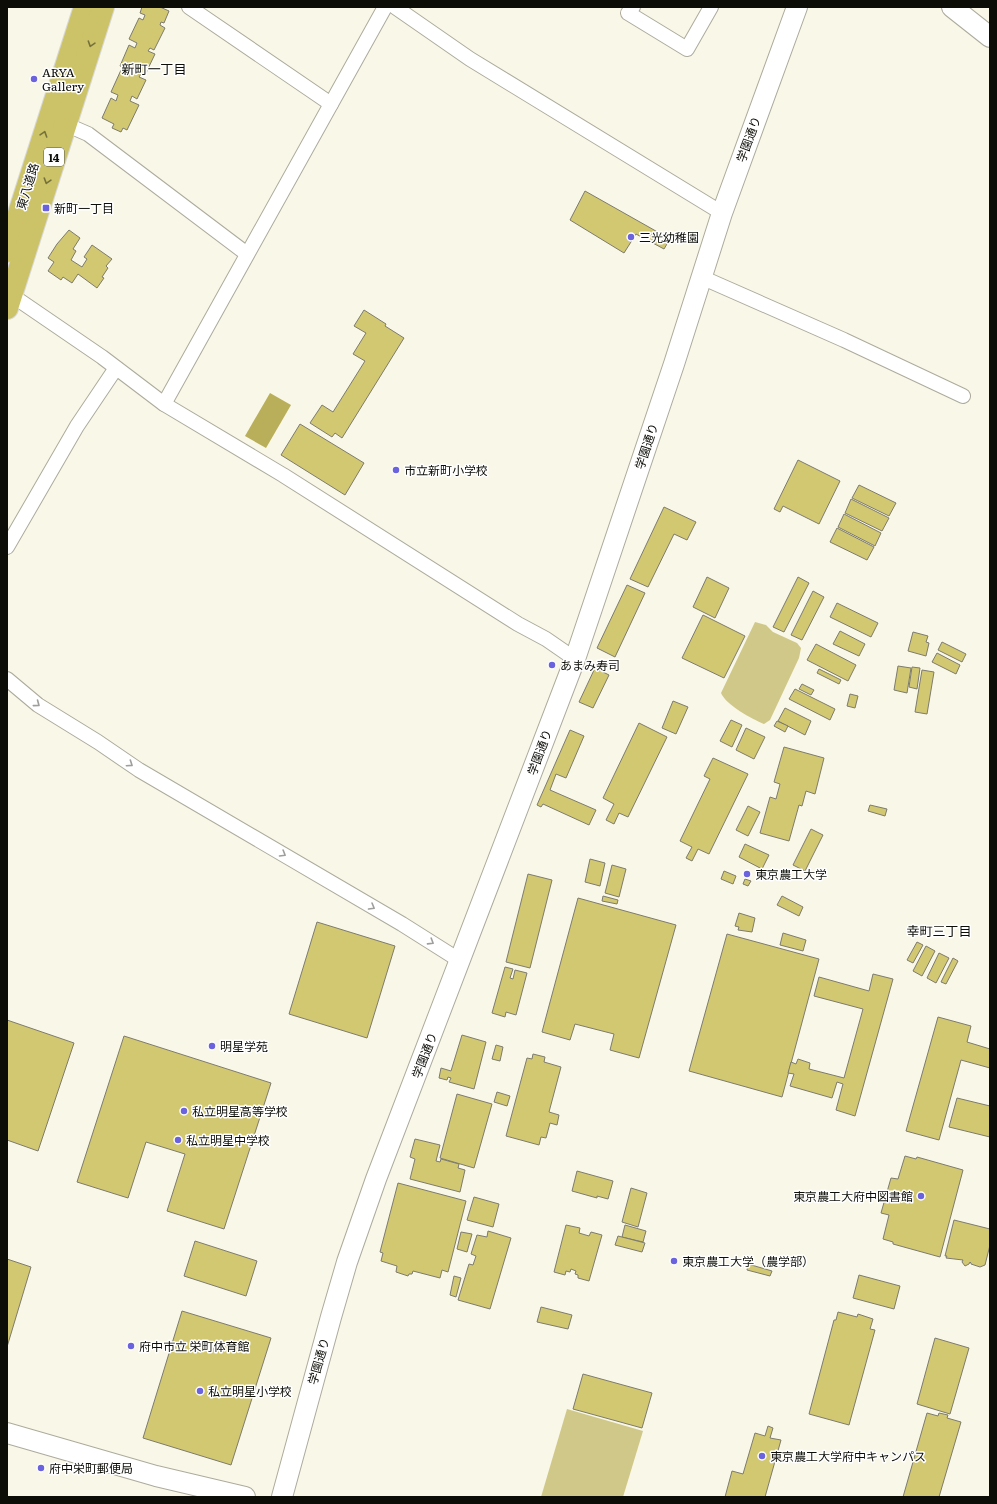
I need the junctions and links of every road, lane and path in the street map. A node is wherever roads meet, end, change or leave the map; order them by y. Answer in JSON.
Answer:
{"nodes":[{"id":1,"x":85,"y":7,"type":"edge"},
{"id":2,"x":103,"y":7,"type":"edge"},
{"id":3,"x":189,"y":7,"type":"edge"},
{"id":4,"x":385,"y":7,"type":"edge"},
{"id":5,"x":395,"y":7,"type":"edge"},
{"id":6,"x":632,"y":7,"type":"edge"},
{"id":7,"x":711,"y":7,"type":"edge"},
{"id":8,"x":797,"y":7,"type":"edge"},
{"id":9,"x":952,"y":7,"type":"edge"},
{"id":10,"x":990,"y":37,"type":"edge"},
{"id":11,"x":331,"y":104,"type":"junction"},
{"id":12,"x":65,"y":124,"type":"junction"},
{"id":13,"x":722,"y":213,"type":"junction"},
{"id":14,"x":7,"y":251,"type":"edge"},
{"id":15,"x":247,"y":254,"type":"junction"},
{"id":16,"x":701,"y":277,"type":"junction"},
{"id":17,"x":8,"y":298,"type":"edge"},
{"id":18,"x":116,"y":368,"type":"junction"},
{"id":19,"x":963,"y":396,"type":"dead end"},
{"id":20,"x":164,"y":404,"type":"junction"},
{"id":21,"x":7,"y":547,"type":"edge"},
{"id":22,"x":575,"y":659,"type":"junction"},
{"id":23,"x":7,"y":679,"type":"edge"},
{"id":24,"x":459,"y":960,"type":"junction"},
{"id":25,"x":7,"y":1433,"type":"edge"},
{"id":26,"x":245,"y":1497,"type":"edge"},
{"id":27,"x":282,"y":1497,"type":"edge"}],
"edges":[{"from":14,"to":1,"type":"main road","name":"東八道路","number":"14","one_way":true},
{"from":2,"to":12,"type":"main road","name":"東八道路","number":"14","one_way":true},
{"from":3,"to":11,"type":"street"},
{"from":4,"to":11,"type":"street"},
{"from":5,"to":13,"type":"street"},
{"from":6,"to":7,"type":"street"},
{"from":8,"to":13,"type":"street","name":"学園通り"},
{"from":9,"to":10,"type":"street"},
{"from":11,"to":15,"type":"street"},
{"from":12,"to":15,"type":"street"},
{"from":12,"to":17,"type":"main road","name":"東八道路","number":"14","one_way":true},
{"from":13,"to":16,"type":"street","name":"学園通り"},
{"from":15,"to":20,"type":"street"},
{"from":16,"to":19,"type":"street"},
{"from":16,"to":22,"type":"street","name":"学園通り"},
{"from":17,"to":18,"type":"street"},
{"from":18,"to":20,"type":"street"},
{"from":18,"to":21,"type":"street"},
{"from":20,"to":22,"type":"street"},
{"from":22,"to":24,"type":"street","name":"学園通り"},
{"from":23,"to":24,"type":"street","one_way":true},
{"from":24,"to":27,"type":"street","name":"学園通り"},
{"from":25,"to":26,"type":"street"}]}
